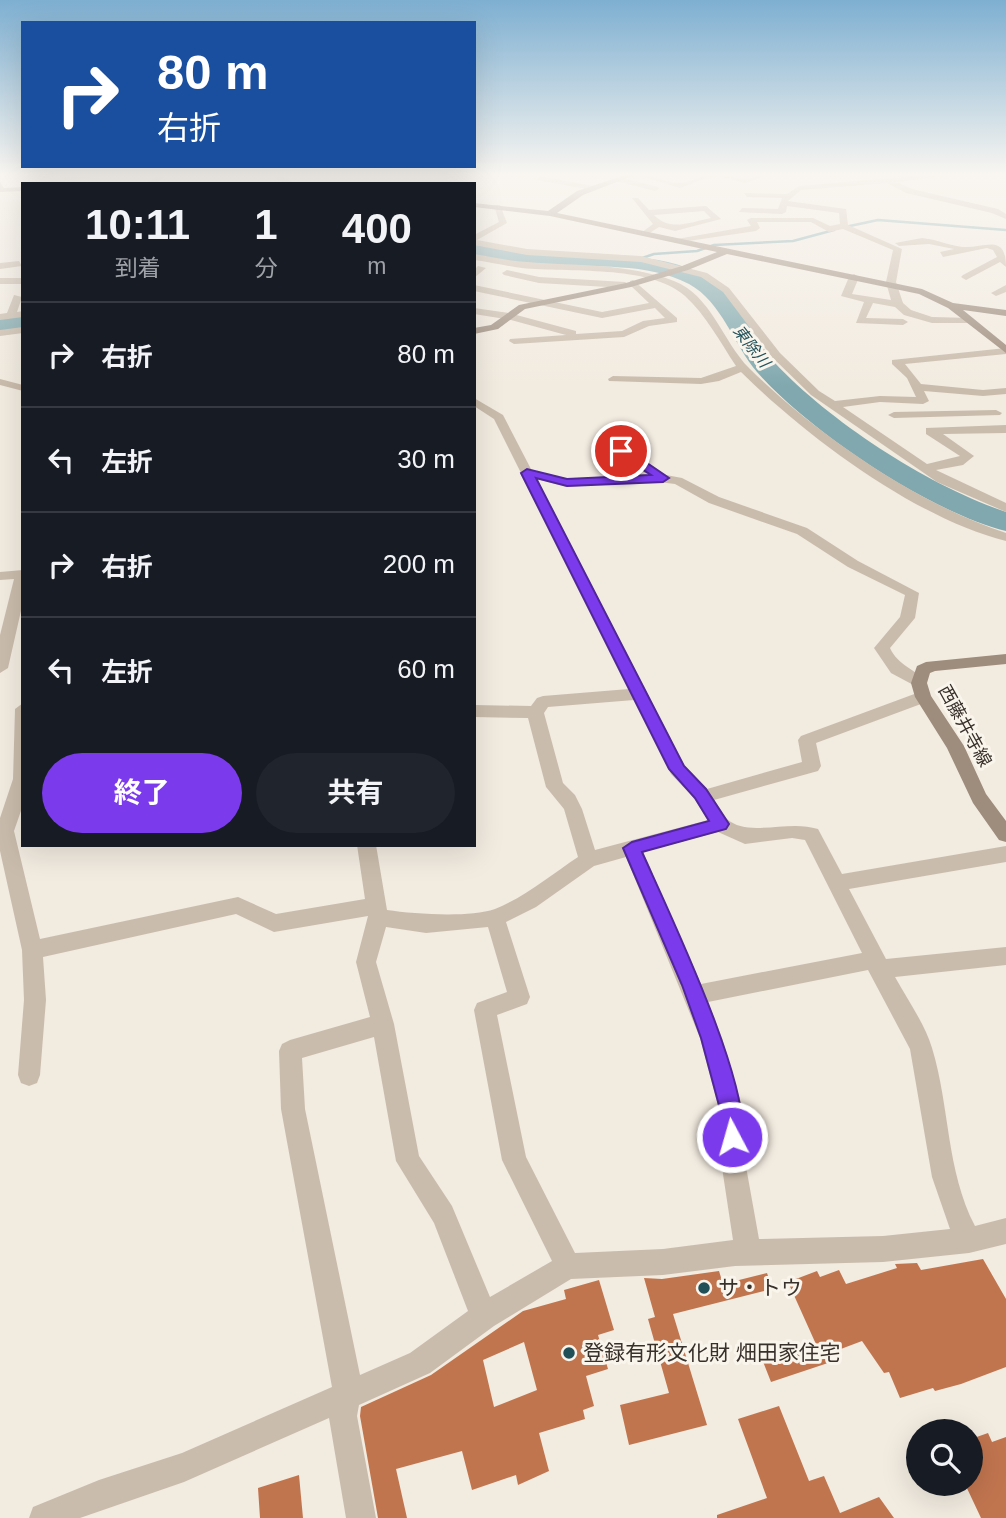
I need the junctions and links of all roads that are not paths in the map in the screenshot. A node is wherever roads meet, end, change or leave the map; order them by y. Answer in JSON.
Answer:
{"nodes":[{"id":1,"x":500,"y":246,"type":"edge"},
{"id":2,"x":708,"y":246,"type":"edge"},
{"id":3,"x":891,"y":246,"type":"edge"},
{"id":4,"x":954,"y":246,"type":"edge"},
{"id":5,"x":983,"y":246,"type":"edge"},
{"id":6,"x":990,"y":246,"type":"edge"},
{"id":7,"x":728,"y":250,"type":"junction"},
{"id":8,"x":962,"y":250,"type":"junction"},
{"id":9,"x":476,"y":257,"type":"edge"},
{"id":10,"x":954,"y":259,"type":"dead end"},
{"id":11,"x":1004,"y":261,"type":"edge"},
{"id":12,"x":19,"y":264,"type":"dead end"},
{"id":13,"x":966,"y":265,"type":"dead end"},
{"id":14,"x":0,"y":266,"type":"edge"},
{"id":15,"x":685,"y":268,"type":"junction"},
{"id":16,"x":476,"y":270,"type":"edge"},
{"id":17,"x":977,"y":271,"type":"junction"},
{"id":18,"x":854,"y":276,"type":"junction"},
{"id":19,"x":966,"y":276,"type":"dead end"},
{"id":20,"x":656,"y":277,"type":"junction"},
{"id":21,"x":0,"y":281,"type":"edge"},
{"id":22,"x":21,"y":281,"type":"edge"},
{"id":23,"x":629,"y":284,"type":"junction"},
{"id":24,"x":890,"y":284,"type":"junction"},
{"id":25,"x":476,"y":288,"type":"edge"},
{"id":26,"x":1006,"y":288,"type":"edge"},
{"id":27,"x":996,"y":293,"type":"dead end"},
{"id":28,"x":17,"y":297,"type":"dead end"},
{"id":29,"x":870,"y":300,"type":"junction"},
{"id":30,"x":547,"y":302,"type":"junction"},
{"id":31,"x":896,"y":304,"type":"junction"},
{"id":32,"x":656,"y":305,"type":"junction"},
{"id":33,"x":951,"y":306,"type":"junction"},
{"id":34,"x":476,"y":311,"type":"edge"},
{"id":35,"x":1006,"y":313,"type":"edge"},
{"id":36,"x":5,"y":316,"type":"edge"},
{"id":37,"x":508,"y":317,"type":"junction"},
{"id":38,"x":903,"y":321,"type":"dead end"},
{"id":39,"x":970,"y":321,"type":"junction"},
{"id":40,"x":21,"y":330,"type":"edge"},
{"id":41,"x":476,"y":331,"type":"edge"},
{"id":42,"x":0,"y":333,"type":"edge"},
{"id":43,"x":585,"y":336,"type":"junction"},
{"id":44,"x":514,"y":341,"type":"dead end"},
{"id":45,"x":1006,"y":351,"type":"edge"},
{"id":46,"x":742,"y":367,"type":"junction"},
{"id":47,"x":613,"y":379,"type":"dead end"},
{"id":48,"x":951,"y":379,"type":"dead end"},
{"id":49,"x":0,"y":382,"type":"edge"},
{"id":50,"x":21,"y":387,"type":"edge"},
{"id":51,"x":916,"y":387,"type":"junction"},
{"id":52,"x":959,"y":391,"type":"junction"},
{"id":53,"x":1006,"y":391,"type":"edge"},
{"id":54,"x":983,"y":393,"type":"junction"},
{"id":55,"x":476,"y":402,"type":"edge"},
{"id":56,"x":831,"y":405,"type":"junction"},
{"id":57,"x":998,"y":409,"type":"edge"},
{"id":58,"x":894,"y":415,"type":"dead end"},
{"id":59,"x":1006,"y":429,"type":"edge"},
{"id":60,"x":621,"y":451,"type":"dead end"},
{"id":61,"x":925,"y":468,"type":"junction"},
{"id":62,"x":527,"y":473,"type":"junction"},
{"id":63,"x":663,"y":478,"type":"junction"},
{"id":64,"x":1006,"y":509,"type":"edge"},
{"id":65,"x":1006,"y":537,"type":"edge"},
{"id":66,"x":21,"y":574,"type":"edge"},
{"id":67,"x":0,"y":576,"type":"edge"},
{"id":68,"x":21,"y":577,"type":"edge"},
{"id":69,"x":6,"y":615,"type":"edge"},
{"id":70,"x":1006,"y":659,"type":"edge"},
{"id":71,"x":0,"y":668,"type":"edge"},
{"id":72,"x":921,"y":690,"type":"junction"},
{"id":73,"x":639,"y":694,"type":"junction"},
{"id":74,"x":476,"y":711,"type":"edge"},
{"id":75,"x":535,"y":712,"type":"junction"},
{"id":76,"x":21,"y":782,"type":"edge"},
{"id":77,"x":702,"y":797,"type":"junction"},
{"id":78,"x":720,"y":824,"type":"junction"},
{"id":79,"x":1006,"y":835,"type":"edge"},
{"id":80,"x":366,"y":847,"type":"edge"},
{"id":81,"x":632,"y":848,"type":"junction"},
{"id":82,"x":1006,"y":854,"type":"edge"},
{"id":83,"x":588,"y":860,"type":"junction"},
{"id":84,"x":837,"y":883,"type":"junction"},
{"id":85,"x":377,"y":912,"type":"junction"},
{"id":86,"x":495,"y":918,"type":"junction"},
{"id":87,"x":32,"y":950,"type":"junction"},
{"id":88,"x":1006,"y":956,"type":"edge"},
{"id":89,"x":876,"y":965,"type":"junction"},
{"id":90,"x":695,"y":995,"type":"junction"},
{"id":91,"x":383,"y":1024,"type":"junction"},
{"id":92,"x":29,"y":1075,"type":"dead end"},
{"id":93,"x":1006,"y":1231,"type":"edge"},
{"id":94,"x":969,"y":1240,"type":"junction"},
{"id":95,"x":748,"y":1253,"type":"junction"},
{"id":96,"x":568,"y":1266,"type":"junction"},
{"id":97,"x":484,"y":1316,"type":"junction"},
{"id":98,"x":344,"y":1397,"type":"junction"},
{"id":99,"x":44,"y":1518,"type":"edge"},
{"id":100,"x":361,"y":1518,"type":"edge"}],
"edges":[{"from":1,"to":15,"type":"street"},
{"from":2,"to":7,"type":"main road"},
{"from":3,"to":24,"type":"street"},
{"from":4,"to":8,"type":"street"},
{"from":5,"to":8,"type":"street"},
{"from":6,"to":11,"type":"street"},
{"from":7,"to":15,"type":"main road"},
{"from":7,"to":18,"type":"main road"},
{"from":8,"to":10,"type":"street"},
{"from":9,"to":20,"type":"street"},
{"from":11,"to":17,"type":"street"},
{"from":12,"to":14,"type":"street"},
{"from":13,"to":17,"type":"street"},
{"from":15,"to":20,"type":"main road"},
{"from":15,"to":56,"type":"street"},
{"from":16,"to":23,"type":"street"},
{"from":17,"to":19,"type":"street"},
{"from":18,"to":24,"type":"main road"},
{"from":18,"to":29,"type":"street"},
{"from":20,"to":23,"type":"main road"},
{"from":20,"to":46,"type":"street"},
{"from":21,"to":22,"type":"street"},
{"from":23,"to":30,"type":"main road"},
{"from":23,"to":32,"type":"street"},
{"from":24,"to":31,"type":"street"},
{"from":24,"to":33,"type":"main road"},
{"from":25,"to":30,"type":"street"},
{"from":26,"to":27,"type":"street"},
{"from":28,"to":36,"type":"street"},
{"from":29,"to":31,"type":"street"},
{"from":29,"to":38,"type":"street"},
{"from":30,"to":32,"type":"street"},
{"from":30,"to":37,"type":"main road"},
{"from":31,"to":39,"type":"street"},
{"from":32,"to":43,"type":"street"},
{"from":33,"to":35,"type":"main road"},
{"from":33,"to":39,"type":"main road"},
{"from":34,"to":37,"type":"street"},
{"from":37,"to":41,"type":"main road"},
{"from":37,"to":43,"type":"street"},
{"from":39,"to":45,"type":"main road"},
{"from":40,"to":42,"type":"street"},
{"from":43,"to":44,"type":"street"},
{"from":45,"to":51,"type":"street"},
{"from":46,"to":47,"type":"street"},
{"from":46,"to":65,"type":"street"},
{"from":48,"to":52,"type":"street"},
{"from":49,"to":50,"type":"street"},
{"from":51,"to":52,"type":"street"},
{"from":51,"to":56,"type":"street"},
{"from":52,"to":54,"type":"street"},
{"from":53,"to":54,"type":"street"},
{"from":54,"to":57,"type":"street"},
{"from":55,"to":62,"type":"street"},
{"from":56,"to":61,"type":"street"},
{"from":57,"to":58,"type":"street"},
{"from":57,"to":59,"type":"street"},
{"from":59,"to":61,"type":"street"},
{"from":60,"to":63,"type":"street"},
{"from":61,"to":64,"type":"street"},
{"from":62,"to":63,"type":"street"},
{"from":62,"to":73,"type":"street"},
{"from":63,"to":72,"type":"street"},
{"from":66,"to":67,"type":"street"},
{"from":68,"to":69,"type":"street"},
{"from":69,"to":71,"type":"street"},
{"from":70,"to":72,"type":"main road","name":"西藤井寺線"},
{"from":72,"to":77,"type":"street"},
{"from":72,"to":79,"type":"main road","name":"西藤井寺線"},
{"from":73,"to":75,"type":"street"},
{"from":73,"to":77,"type":"street"},
{"from":74,"to":75,"type":"street"},
{"from":75,"to":83,"type":"street"},
{"from":76,"to":87,"type":"street"},
{"from":77,"to":78,"type":"street"},
{"from":78,"to":81,"type":"street"},
{"from":78,"to":84,"type":"street"},
{"from":80,"to":85,"type":"street"},
{"from":81,"to":83,"type":"street"},
{"from":81,"to":90,"type":"street"},
{"from":82,"to":84,"type":"street"},
{"from":83,"to":86,"type":"street"},
{"from":84,"to":89,"type":"street"},
{"from":85,"to":86,"type":"street"},
{"from":85,"to":87,"type":"street"},
{"from":85,"to":91,"type":"street"},
{"from":86,"to":96,"type":"street"},
{"from":87,"to":92,"type":"street"},
{"from":88,"to":89,"type":"street"},
{"from":89,"to":90,"type":"street"},
{"from":89,"to":94,"type":"street"},
{"from":90,"to":95,"type":"street"},
{"from":91,"to":97,"type":"street"},
{"from":91,"to":98,"type":"street"},
{"from":93,"to":94,"type":"street"},
{"from":94,"to":95,"type":"street"},
{"from":95,"to":96,"type":"street"},
{"from":96,"to":97,"type":"street"},
{"from":97,"to":98,"type":"street"},
{"from":98,"to":99,"type":"street"},
{"from":98,"to":100,"type":"street"}]}
